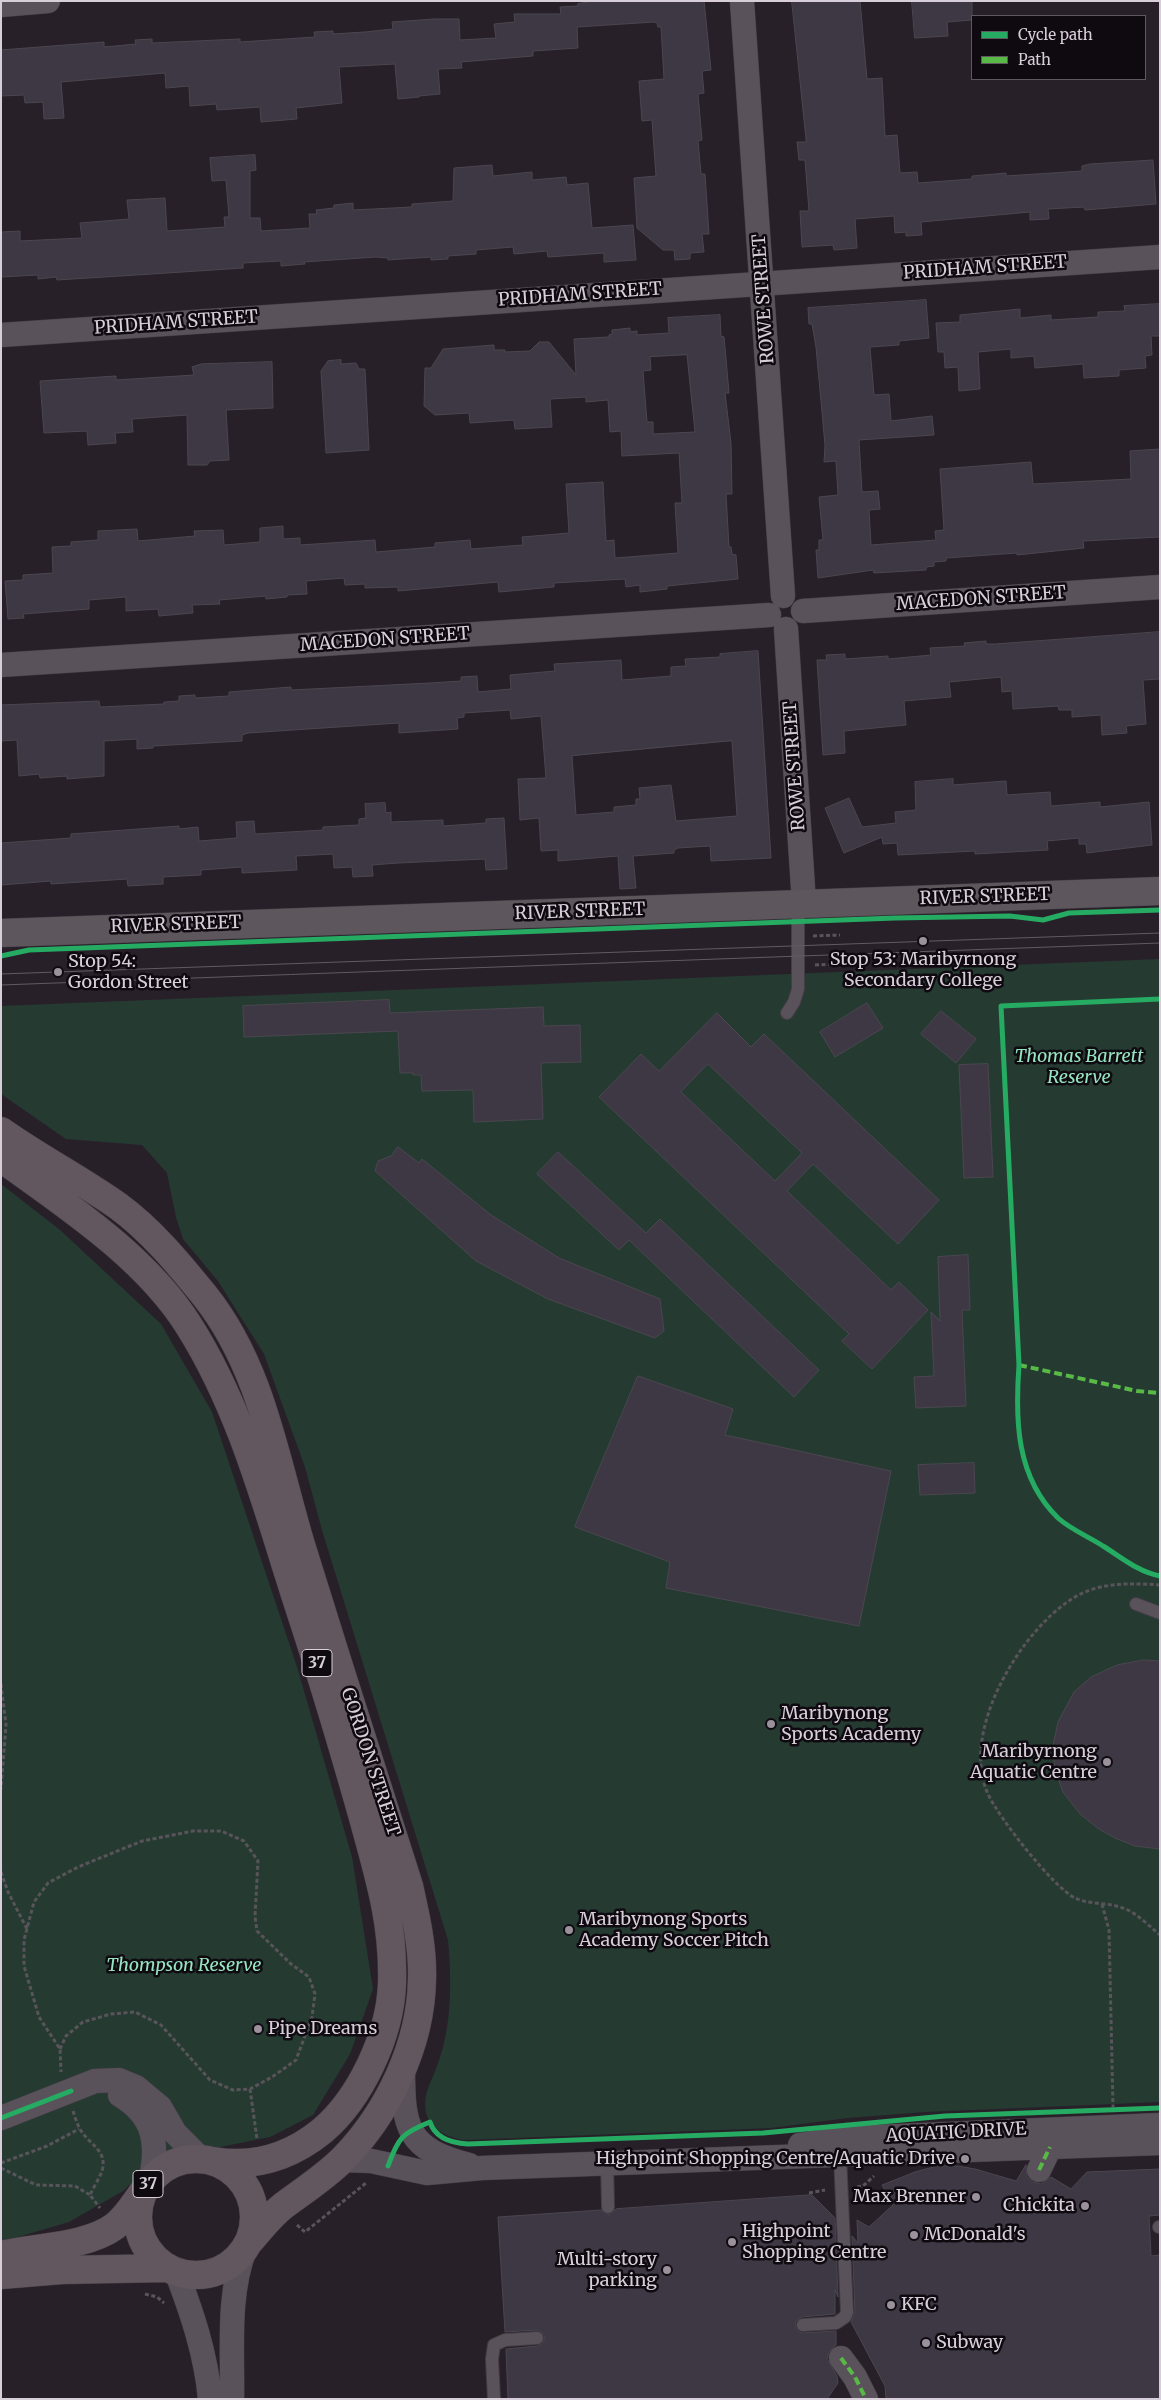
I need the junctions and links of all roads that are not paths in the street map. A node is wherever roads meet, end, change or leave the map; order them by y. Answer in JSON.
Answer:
{"nodes":[{"id":1,"x":48,"y":1,"type":"edge"},
{"id":2,"x":742,"y":1,"type":"edge"},
{"id":3,"x":1,"y":4,"type":"edge"},
{"id":4,"x":1160,"y":257,"type":"edge"},
{"id":5,"x":763,"y":283,"type":"junction"},
{"id":6,"x":1,"y":335,"type":"edge"},
{"id":7,"x":1160,"y":587,"type":"edge"},
{"id":8,"x":783,"y":596,"type":"junction"},
{"id":9,"x":803,"y":611,"type":"junction"},
{"id":10,"x":777,"y":622,"type":"junction"},
{"id":11,"x":1,"y":665,"type":"edge"},
{"id":12,"x":1160,"y":891,"type":"edge"},
{"id":13,"x":801,"y":904,"type":"junction"},
{"id":14,"x":1,"y":932,"type":"edge"},
{"id":15,"x":787,"y":1013,"type":"dead end"},
{"id":16,"x":1,"y":1131,"type":"edge"},
{"id":17,"x":1,"y":1158,"type":"edge"},
{"id":18,"x":120,"y":1208,"type":"junction"},
{"id":19,"x":123,"y":1251,"type":"junction"},
{"id":20,"x":1136,"y":1604,"type":"dead end"},
{"id":21,"x":1160,"y":1613,"type":"edge"},
{"id":22,"x":403,"y":2067,"type":"junction"},
{"id":23,"x":68,"y":2092,"type":"junction"},
{"id":24,"x":1,"y":2118,"type":"edge"},
{"id":25,"x":1160,"y":2125,"type":"edge"},
{"id":26,"x":1160,"y":2143,"type":"edge"},
{"id":27,"x":1050,"y":2148,"type":"junction"},
{"id":28,"x":840,"y":2156,"type":"junction"},
{"id":29,"x":755,"y":2158,"type":"junction"},
{"id":30,"x":207,"y":2160,"type":"junction"},
{"id":31,"x":342,"y":2160,"type":"junction"},
{"id":32,"x":607,"y":2164,"type":"junction"},
{"id":33,"x":482,"y":2168,"type":"junction"},
{"id":34,"x":1039,"y":2170,"type":"dead end"},
{"id":35,"x":147,"y":2186,"type":"junction"},
{"id":36,"x":608,"y":2207,"type":"dead end"},
{"id":37,"x":247,"y":2246,"type":"junction"},
{"id":38,"x":1,"y":2255,"type":"edge"},
{"id":39,"x":172,"y":2269,"type":"junction"},
{"id":40,"x":1,"y":2275,"type":"edge"},
{"id":41,"x":803,"y":2325,"type":"dead end"},
{"id":42,"x":537,"y":2338,"type":"dead end"},
{"id":43,"x":841,"y":2358,"type":"dead end"},
{"id":44,"x":210,"y":2399,"type":"edge"},
{"id":45,"x":232,"y":2399,"type":"edge"},
{"id":46,"x":494,"y":2399,"type":"edge"},
{"id":47,"x":866,"y":2399,"type":"edge"}],
"edges":[{"from":1,"to":3,"type":"street"},
{"from":2,"to":5,"type":"street","name":"ROWE STREET"},
{"from":4,"to":5,"type":"street","name":"PRIDHAM STREET"},
{"from":5,"to":6,"type":"street","name":"PRIDHAM STREET"},
{"from":5,"to":8,"type":"street","name":"ROWE STREET"},
{"from":7,"to":9,"type":"street","name":"MACEDON STREET"},
{"from":8,"to":9,"type":"street"},
{"from":8,"to":10,"type":"street"},
{"from":9,"to":10,"type":"street"},
{"from":10,"to":11,"type":"street","name":"MACEDON STREET"},
{"from":10,"to":13,"type":"street","name":"ROWE STREET"},
{"from":12,"to":13,"type":"street","name":"RIVER STREET"},
{"from":13,"to":14,"type":"street","name":"RIVER STREET"},
{"from":13,"to":15,"type":"lane"},
{"from":16,"to":18,"type":"main road","name":"GORDON STREET","number":"37"},
{"from":17,"to":19,"type":"main road","name":"GORDON STREET","number":"37"},
{"from":18,"to":19,"type":"main road"},
{"from":18,"to":22,"type":"main road","name":"GORDON STREET","number":"37"},
{"from":19,"to":30,"type":"main road","name":"GORDON STREET","number":"37"},
{"from":20,"to":21,"type":"lane"},
{"from":22,"to":31,"type":"main road","name":"GORDON STREET","number":"37"},
{"from":22,"to":33,"type":"street","name":"AQUATIC DRIVE"},
{"from":23,"to":24,"type":"street"},
{"from":23,"to":30,"type":"street"},
{"from":23,"to":35,"type":"street"},
{"from":25,"to":29,"type":"street","name":"AQUATIC DRIVE"},
{"from":26,"to":27,"type":"street","name":"AQUATIC DRIVE"},
{"from":27,"to":28,"type":"street","name":"AQUATIC DRIVE"},
{"from":27,"to":34,"type":"street"},
{"from":28,"to":29,"type":"street","name":"AQUATIC DRIVE"},
{"from":28,"to":41,"type":"lane"},
{"from":29,"to":32,"type":"street","name":"AQUATIC DRIVE"},
{"from":30,"to":35,"type":"main road","number":"37"},
{"from":30,"to":37,"type":"main road"},
{"from":31,"to":33,"type":"street","name":"AQUATIC DRIVE"},
{"from":31,"to":37,"type":"main road","name":"GORDON STREET","number":"37"},
{"from":32,"to":33,"type":"street","name":"AQUATIC DRIVE"},
{"from":32,"to":36,"type":"lane"},
{"from":35,"to":38,"type":"main road","number":"37"},
{"from":35,"to":39,"type":"main road","number":"37"},
{"from":37,"to":39,"type":"main road","number":"37"},
{"from":37,"to":45,"type":"street"},
{"from":39,"to":40,"type":"main road","number":"37"},
{"from":39,"to":44,"type":"street"},
{"from":42,"to":46,"type":"lane"},
{"from":43,"to":47,"type":"street"}]}
